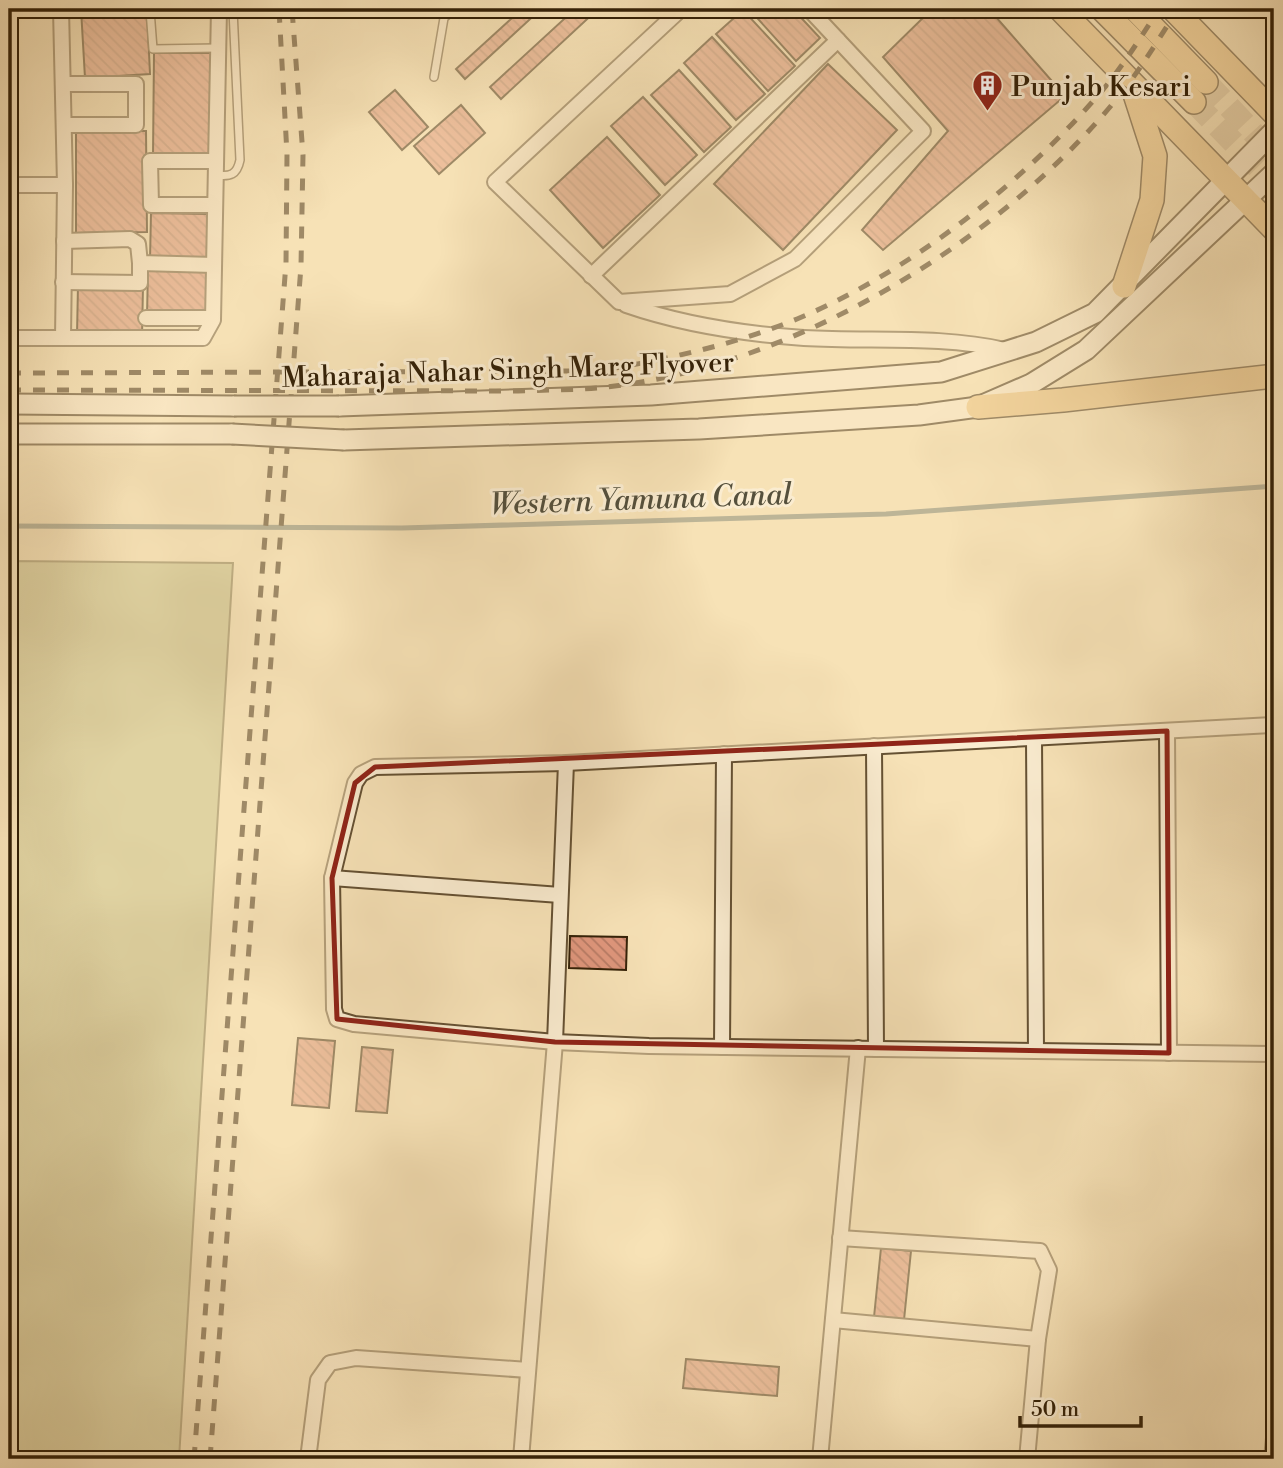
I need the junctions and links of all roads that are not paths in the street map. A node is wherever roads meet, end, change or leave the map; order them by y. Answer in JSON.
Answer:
{"nodes":[{"id":1,"x":61,"y":9,"type":"edge"},
{"id":2,"x":454,"y":9,"type":"edge"},
{"id":3,"x":681,"y":9,"type":"edge"},
{"id":4,"x":809,"y":9,"type":"edge"},
{"id":5,"x":1060,"y":9,"type":"edge"},
{"id":6,"x":1102,"y":9,"type":"edge"},
{"id":7,"x":1135,"y":9,"type":"edge"},
{"id":8,"x":1173,"y":9,"type":"edge"},
{"id":9,"x":226,"y":11,"type":"edge"},
{"id":10,"x":838,"y":40,"type":"junction"},
{"id":11,"x":217,"y":48,"type":"junction"},
{"id":12,"x":434,"y":77,"type":"dead end"},
{"id":13,"x":1130,"y":82,"type":"junction"},
{"id":14,"x":1206,"y":82,"type":"tunnel mouth"},
{"id":15,"x":63,"y":84,"type":"junction"},
{"id":16,"x":1194,"y":102,"type":"tunnel mouth"},
{"id":17,"x":1274,"y":113,"type":"edge"},
{"id":18,"x":64,"y":125,"type":"junction"},
{"id":19,"x":1274,"y":131,"type":"edge"},
{"id":20,"x":215,"y":168,"type":"junction"},
{"id":21,"x":1274,"y":173,"type":"edge"},
{"id":22,"x":1226,"y":179,"type":"junction"},
{"id":23,"x":9,"y":185,"type":"edge"},
{"id":24,"x":65,"y":185,"type":"junction"},
{"id":25,"x":1246,"y":200,"type":"junction"},
{"id":26,"x":215,"y":205,"type":"junction"},
{"id":27,"x":1274,"y":229,"type":"edge"},
{"id":28,"x":64,"y":241,"type":"junction"},
{"id":29,"x":140,"y":263,"type":"junction"},
{"id":30,"x":214,"y":265,"type":"junction"},
{"id":31,"x":592,"y":276,"type":"junction"},
{"id":32,"x":63,"y":282,"type":"junction"},
{"id":33,"x":1124,"y":286,"type":"junction"},
{"id":34,"x":619,"y":302,"type":"junction"},
{"id":35,"x":146,"y":318,"type":"dead end"},
{"id":36,"x":213,"y":318,"type":"junction"},
{"id":37,"x":9,"y":338,"type":"edge"},
{"id":38,"x":63,"y":338,"type":"junction"},
{"id":39,"x":1005,"y":350,"type":"junction"},
{"id":40,"x":1274,"y":376,"type":"edge"},
{"id":41,"x":9,"y":404,"type":"edge"},
{"id":42,"x":978,"y":407,"type":"junction"},
{"id":43,"x":9,"y":434,"type":"edge"},
{"id":44,"x":1274,"y":725,"type":"edge"},
{"id":45,"x":1167,"y":731,"type":"junction"},
{"id":46,"x":1034,"y":738,"type":"junction"},
{"id":47,"x":874,"y":746,"type":"junction"},
{"id":48,"x":724,"y":754,"type":"junction"},
{"id":49,"x":566,"y":763,"type":"junction"},
{"id":50,"x":332,"y":878,"type":"junction"},
{"id":51,"x":559,"y":895,"type":"junction"},
{"id":52,"x":555,"y":1042,"type":"junction"},
{"id":53,"x":722,"y":1046,"type":"junction"},
{"id":54,"x":858,"y":1048,"type":"junction"},
{"id":55,"x":876,"y":1049,"type":"junction"},
{"id":56,"x":1037,"y":1051,"type":"junction"},
{"id":57,"x":1169,"y":1053,"type":"junction"},
{"id":58,"x":1274,"y":1054,"type":"edge"},
{"id":59,"x":840,"y":1238,"type":"junction"},
{"id":60,"x":833,"y":1320,"type":"junction"},
{"id":61,"x":1038,"y":1339,"type":"junction"},
{"id":62,"x":528,"y":1370,"type":"junction"},
{"id":63,"x":1274,"y":1438,"type":"edge"},
{"id":64,"x":308,"y":1459,"type":"edge"},
{"id":65,"x":521,"y":1459,"type":"edge"},
{"id":66,"x":820,"y":1459,"type":"edge"},
{"id":67,"x":1027,"y":1459,"type":"edge"},
{"id":68,"x":1272,"y":1459,"type":"edge"}],
"edges":[{"from":1,"to":15,"type":"street"},
{"from":2,"to":12,"type":"lane"},
{"from":3,"to":31,"type":"street"},
{"from":4,"to":10,"type":"street"},
{"from":5,"to":13,"type":"main road"},
{"from":6,"to":16,"type":"main road"},
{"from":7,"to":14,"type":"main road"},
{"from":8,"to":17,"type":"main road"},
{"from":9,"to":11,"type":"street"},
{"from":9,"to":11,"type":"lane"},
{"from":9,"to":20,"type":"lane"},
{"from":10,"to":31,"type":"street"},
{"from":10,"to":34,"type":"street"},
{"from":11,"to":20,"type":"street"},
{"from":13,"to":22,"type":"main road"},
{"from":13,"to":33,"type":"main road"},
{"from":15,"to":18,"type":"street"},
{"from":15,"to":18,"type":"street"},
{"from":18,"to":24,"type":"street"},
{"from":19,"to":22,"type":"main road","name":"Maharaja Nahar Singh Marg Flyover"},
{"from":20,"to":26,"type":"street"},
{"from":20,"to":26,"type":"street"},
{"from":21,"to":25,"type":"main road"},
{"from":22,"to":25,"type":"main road"},
{"from":22,"to":33,"type":"main road","name":"Maharaja Nahar Singh Marg Flyover"},
{"from":23,"to":24,"type":"street"},
{"from":24,"to":28,"type":"street"},
{"from":25,"to":27,"type":"main road"},
{"from":25,"to":42,"type":"main road"},
{"from":26,"to":30,"type":"street"},
{"from":28,"to":29,"type":"street"},
{"from":28,"to":32,"type":"street"},
{"from":29,"to":30,"type":"street"},
{"from":29,"to":32,"type":"street"},
{"from":30,"to":36,"type":"street"},
{"from":31,"to":34,"type":"street"},
{"from":32,"to":38,"type":"street"},
{"from":33,"to":39,"type":"main road","name":"Maharaja Nahar Singh Marg Flyover"},
{"from":34,"to":39,"type":"street"},
{"from":35,"to":36,"type":"street"},
{"from":36,"to":38,"type":"street"},
{"from":37,"to":38,"type":"street"},
{"from":39,"to":41,"type":"main road","name":"Maharaja Nahar Singh Marg Flyover","bridge":true},
{"from":40,"to":42,"type":"main road"},
{"from":42,"to":43,"type":"main road","bridge":true},
{"from":44,"to":45,"type":"street"},
{"from":45,"to":46,"type":"street"},
{"from":45,"to":57,"type":"street"},
{"from":46,"to":47,"type":"street"},
{"from":46,"to":56,"type":"street"},
{"from":47,"to":48,"type":"street"},
{"from":47,"to":55,"type":"street"},
{"from":48,"to":49,"type":"street"},
{"from":48,"to":53,"type":"street"},
{"from":49,"to":50,"type":"street"},
{"from":49,"to":51,"type":"street"},
{"from":50,"to":51,"type":"street"},
{"from":50,"to":52,"type":"street"},
{"from":51,"to":52,"type":"street"},
{"from":52,"to":53,"type":"street"},
{"from":52,"to":62,"type":"street"},
{"from":53,"to":54,"type":"street"},
{"from":54,"to":55,"type":"street"},
{"from":54,"to":59,"type":"street"},
{"from":55,"to":56,"type":"street"},
{"from":56,"to":57,"type":"street"},
{"from":57,"to":58,"type":"street"},
{"from":59,"to":60,"type":"street"},
{"from":59,"to":61,"type":"street"},
{"from":60,"to":61,"type":"street"},
{"from":60,"to":66,"type":"street"},
{"from":61,"to":67,"type":"street"},
{"from":62,"to":64,"type":"street"},
{"from":62,"to":65,"type":"street"},
{"from":63,"to":68,"type":"street"}]}
